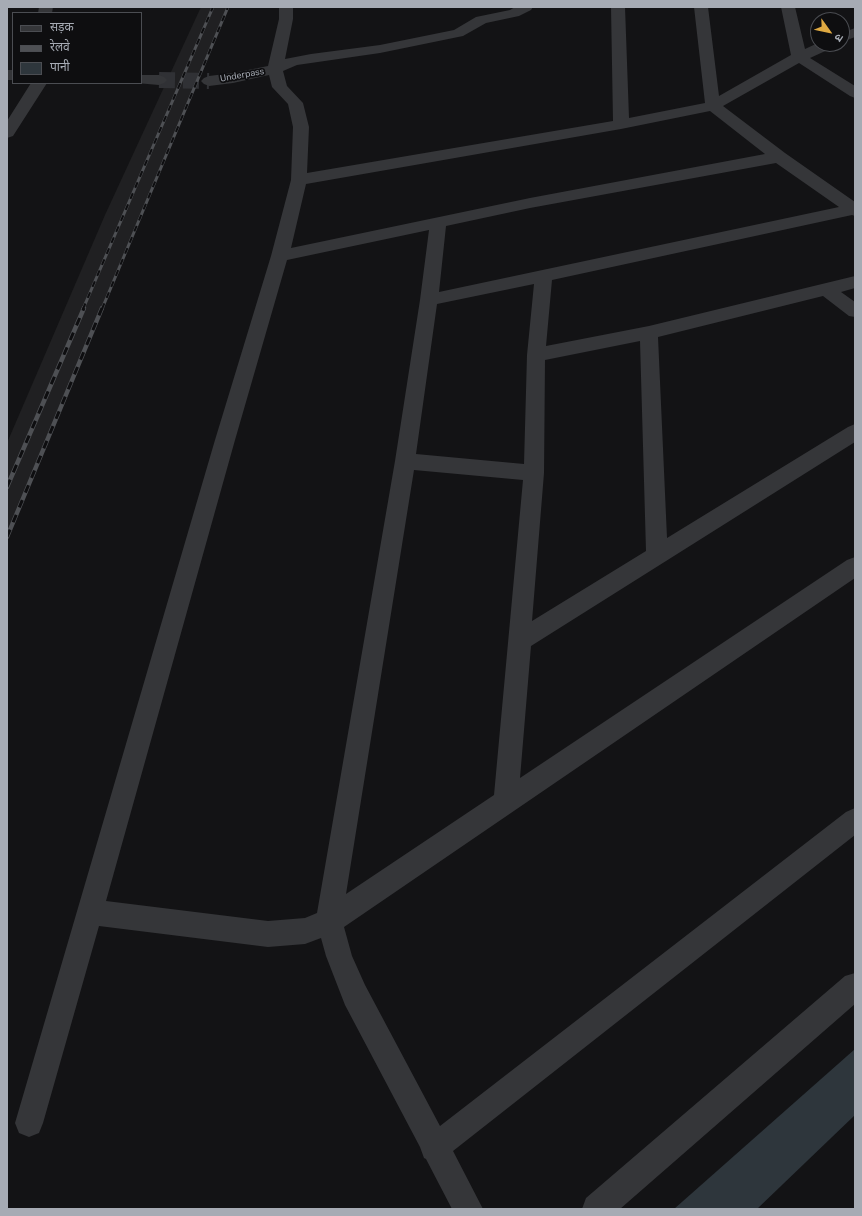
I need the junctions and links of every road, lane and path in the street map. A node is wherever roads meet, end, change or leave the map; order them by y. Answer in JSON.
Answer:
{"nodes":[{"id":1,"x":286,"y":7,"type":"edge"},
{"id":2,"x":526,"y":7,"type":"edge"},
{"id":3,"x":618,"y":7,"type":"edge"},
{"id":4,"x":701,"y":7,"type":"edge"},
{"id":5,"x":788,"y":7,"type":"edge"},
{"id":6,"x":810,"y":52,"type":"edge"},
{"id":7,"x":799,"y":57,"type":"junction"},
{"id":8,"x":275,"y":69,"type":"junction"},
{"id":9,"x":142,"y":80,"type":"edge"},
{"id":10,"x":159,"y":80,"type":"tunnel mouth"},
{"id":11,"x":208,"y":81,"type":"tunnel mouth"},
{"id":12,"x":39,"y":84,"type":"edge"},
{"id":13,"x":855,"y":93,"type":"edge"},
{"id":14,"x":713,"y":106,"type":"junction"},
{"id":15,"x":621,"y":124,"type":"junction"},
{"id":16,"x":7,"y":133,"type":"edge"},
{"id":17,"x":779,"y":157,"type":"junction"},
{"id":18,"x":299,"y":180,"type":"junction"},
{"id":19,"x":854,"y":209,"type":"edge"},
{"id":20,"x":438,"y":223,"type":"junction"},
{"id":21,"x":280,"y":256,"type":"junction"},
{"id":22,"x":544,"y":275,"type":"junction"},
{"id":23,"x":855,"y":282,"type":"edge"},
{"id":24,"x":827,"y":290,"type":"junction"},
{"id":25,"x":429,"y":300,"type":"junction"},
{"id":26,"x":855,"y":311,"type":"edge"},
{"id":27,"x":649,"y":333,"type":"junction"},
{"id":28,"x":536,"y":355,"type":"junction"},
{"id":29,"x":855,"y":432,"type":"edge"},
{"id":30,"x":405,"y":461,"type":"junction"},
{"id":31,"x":534,"y":473,"type":"junction"},
{"id":32,"x":657,"y":556,"type":"junction"},
{"id":33,"x":855,"y":566,"type":"edge"},
{"id":34,"x":519,"y":641,"type":"junction"},
{"id":35,"x":506,"y":802,"type":"junction"},
{"id":36,"x":855,"y":820,"type":"edge"},
{"id":37,"x":91,"y":912,"type":"junction"},
{"id":38,"x":329,"y":921,"type":"junction"},
{"id":39,"x":855,"y":986,"type":"edge"},
{"id":40,"x":29,"y":1123,"type":"dead end"},
{"id":41,"x":434,"y":1148,"type":"junction"},
{"id":42,"x":468,"y":1209,"type":"edge"},
{"id":43,"x":597,"y":1209,"type":"edge"}],
"edges":[{"from":1,"to":8,"type":"street"},
{"from":2,"to":8,"type":"street","name":"Underpass"},
{"from":3,"to":15,"type":"street"},
{"from":4,"to":14,"type":"street"},
{"from":5,"to":7,"type":"street"},
{"from":6,"to":7,"type":"street"},
{"from":7,"to":13,"type":"street"},
{"from":7,"to":14,"type":"street"},
{"from":8,"to":11,"type":"street","name":"Underpass"},
{"from":8,"to":18,"type":"street"},
{"from":9,"to":10,"type":"street"},
{"from":12,"to":16,"type":"street"},
{"from":14,"to":15,"type":"street"},
{"from":14,"to":17,"type":"street"},
{"from":15,"to":18,"type":"street"},
{"from":17,"to":19,"type":"street"},
{"from":17,"to":20,"type":"street"},
{"from":18,"to":21,"type":"street"},
{"from":19,"to":22,"type":"street"},
{"from":20,"to":21,"type":"street"},
{"from":20,"to":25,"type":"street"},
{"from":21,"to":37,"type":"street"},
{"from":22,"to":25,"type":"street"},
{"from":22,"to":28,"type":"street"},
{"from":23,"to":24,"type":"street"},
{"from":24,"to":26,"type":"street"},
{"from":24,"to":27,"type":"street"},
{"from":25,"to":30,"type":"street"},
{"from":27,"to":28,"type":"street"},
{"from":27,"to":32,"type":"street"},
{"from":28,"to":31,"type":"street"},
{"from":29,"to":32,"type":"street"},
{"from":30,"to":31,"type":"street"},
{"from":30,"to":38,"type":"street"},
{"from":31,"to":34,"type":"street"},
{"from":32,"to":34,"type":"street"},
{"from":33,"to":35,"type":"street"},
{"from":34,"to":35,"type":"street"},
{"from":35,"to":38,"type":"street"},
{"from":36,"to":41,"type":"street"},
{"from":37,"to":38,"type":"street"},
{"from":37,"to":40,"type":"street"},
{"from":38,"to":41,"type":"street"},
{"from":39,"to":43,"type":"street"},
{"from":41,"to":42,"type":"street"}]}
